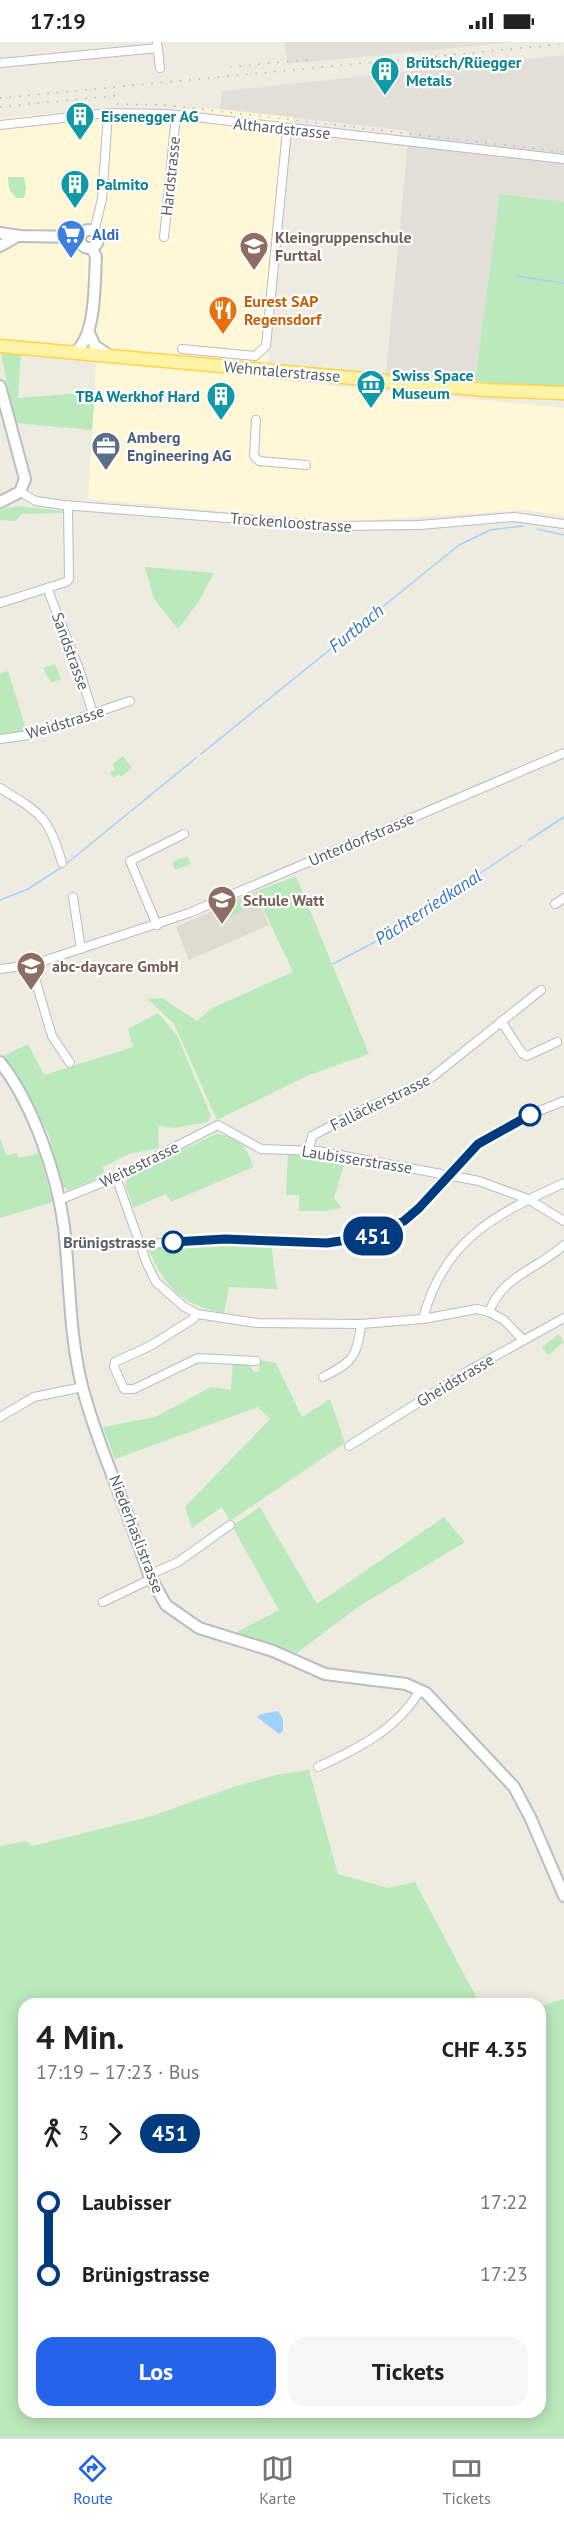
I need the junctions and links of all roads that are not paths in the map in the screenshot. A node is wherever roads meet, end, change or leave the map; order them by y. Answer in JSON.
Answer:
{"nodes":[{"id":1,"x":158,"y":45,"type":"edge"},
{"id":2,"x":0,"y":63,"type":"edge"},
{"id":3,"x":160,"y":68,"type":"dead end"},
{"id":4,"x":108,"y":114,"type":"junction"},
{"id":5,"x":176,"y":115,"type":"junction"},
{"id":6,"x":0,"y":125,"type":"edge"},
{"id":7,"x":287,"y":130,"type":"junction"},
{"id":8,"x":564,"y":159,"type":"edge"},
{"id":9,"x":94,"y":232,"type":"junction"},
{"id":10,"x":0,"y":233,"type":"edge"},
{"id":11,"x":16,"y":236,"type":"junction"},
{"id":12,"x":80,"y":237,"type":"junction"},
{"id":13,"x":164,"y":237,"type":"dead end"},
{"id":14,"x":0,"y":238,"type":"edge"},
{"id":15,"x":0,"y":246,"type":"edge"},
{"id":16,"x":92,"y":248,"type":"junction"},
{"id":17,"x":89,"y":333,"type":"junction"},
{"id":18,"x":0,"y":346,"type":"edge"},
{"id":19,"x":182,"y":349,"type":"dead end"},
{"id":20,"x":74,"y":353,"type":"junction"},
{"id":21,"x":110,"y":356,"type":"junction"},
{"id":22,"x":0,"y":386,"type":"edge"},
{"id":23,"x":564,"y":393,"type":"edge"},
{"id":24,"x":256,"y":420,"type":"dead end"},
{"id":25,"x":306,"y":465,"type":"dead end"},
{"id":26,"x":20,"y":492,"type":"junction"},
{"id":27,"x":0,"y":502,"type":"edge"},
{"id":28,"x":68,"y":505,"type":"junction"},
{"id":29,"x":564,"y":524,"type":"edge"},
{"id":30,"x":47,"y":588,"type":"junction"},
{"id":31,"x":0,"y":603,"type":"edge"},
{"id":32,"x":130,"y":700,"type":"dead end"},
{"id":33,"x":93,"y":714,"type":"junction"},
{"id":34,"x":0,"y":739,"type":"edge"},
{"id":35,"x":564,"y":753,"type":"edge"},
{"id":36,"x":0,"y":788,"type":"edge"},
{"id":37,"x":184,"y":834,"type":"dead end"},
{"id":38,"x":62,"y":862,"type":"dead end"},
{"id":39,"x":73,"y":897,"type":"dead end"},
{"id":40,"x":564,"y":898,"type":"edge"},
{"id":41,"x":555,"y":904,"type":"dead end"},
{"id":42,"x":156,"y":925,"type":"junction"},
{"id":43,"x":81,"y":949,"type":"junction"},
{"id":44,"x":31,"y":965,"type":"junction"},
{"id":45,"x":0,"y":969,"type":"edge"},
{"id":46,"x":542,"y":990,"type":"dead end"},
{"id":47,"x":501,"y":1021,"type":"junction"},
{"id":48,"x":557,"y":1042,"type":"dead end"},
{"id":49,"x":0,"y":1062,"type":"edge"},
{"id":50,"x":70,"y":1063,"type":"dead end"},
{"id":51,"x":564,"y":1101,"type":"edge"},
{"id":52,"x":218,"y":1125,"type":"joint"},
{"id":53,"x":309,"y":1150,"type":"junction"},
{"id":54,"x":449,"y":1175,"type":"junction"},
{"id":55,"x":116,"y":1177,"type":"junction"},
{"id":56,"x":564,"y":1183,"type":"edge"},
{"id":57,"x":528,"y":1199,"type":"junction"},
{"id":58,"x":59,"y":1200,"type":"junction"},
{"id":59,"x":564,"y":1221,"type":"edge"},
{"id":60,"x":564,"y":1245,"type":"edge"},
{"id":61,"x":141,"y":1248,"type":"junction"},
{"id":62,"x":489,"y":1312,"type":"junction"},
{"id":63,"x":197,"y":1314,"type":"junction"},
{"id":64,"x":564,"y":1318,"type":"edge"},
{"id":65,"x":423,"y":1319,"type":"junction"},
{"id":66,"x":361,"y":1323,"type":"junction"},
{"id":67,"x":524,"y":1340,"type":"junction"},
{"id":68,"x":256,"y":1361,"type":"dead end"},
{"id":69,"x":322,"y":1377,"type":"dead end"},
{"id":70,"x":82,"y":1387,"type":"junction"},
{"id":71,"x":0,"y":1417,"type":"edge"},
{"id":72,"x":349,"y":1446,"type":"dead end"},
{"id":73,"x":230,"y":1526,"type":"dead end"},
{"id":74,"x":150,"y":1577,"type":"junction"},
{"id":75,"x":103,"y":1602,"type":"dead end"},
{"id":76,"x":420,"y":1690,"type":"junction"},
{"id":77,"x":318,"y":1767,"type":"dead end"},
{"id":78,"x":564,"y":1896,"type":"edge"}],
"edges":[{"from":1,"to":2,"type":"street"},
{"from":1,"to":3,"type":"street"},
{"from":4,"to":5,"type":"street","name":"Althardstrasse"},
{"from":4,"to":6,"type":"street","name":"Althardstrasse"},
{"from":4,"to":9,"type":"street"},
{"from":5,"to":7,"type":"street","name":"Althardstrasse"},
{"from":5,"to":13,"type":"street","name":"Hardstrasse"},
{"from":7,"to":8,"type":"street","name":"Althardstrasse"},
{"from":7,"to":19,"type":"street"},
{"from":9,"to":12,"type":"street"},
{"from":9,"to":16,"type":"street"},
{"from":10,"to":11,"type":"street"},
{"from":11,"to":12,"type":"street"},
{"from":11,"to":14,"type":"street"},
{"from":11,"to":15,"type":"street"},
{"from":12,"to":16,"type":"street"},
{"from":16,"to":17,"type":"street"},
{"from":17,"to":20,"type":"street"},
{"from":17,"to":21,"type":"street"},
{"from":18,"to":20,"type":"main road","name":"Wehntalerstrasse"},
{"from":20,"to":21,"type":"main road","name":"Wehntalerstrasse"},
{"from":21,"to":23,"type":"main road","name":"Wehntalerstrasse"},
{"from":22,"to":26,"type":"street"},
{"from":24,"to":25,"type":"street"},
{"from":26,"to":27,"type":"street"},
{"from":26,"to":28,"type":"street","name":"Trockenloostrasse"},
{"from":28,"to":29,"type":"street","name":"Trockenloostrasse"},
{"from":28,"to":30,"type":"street"},
{"from":30,"to":31,"type":"street"},
{"from":30,"to":33,"type":"street","name":"Sandstrasse"},
{"from":32,"to":33,"type":"street","name":"Weidstrasse"},
{"from":33,"to":34,"type":"street","name":"Weidstrasse"},
{"from":35,"to":42,"type":"street","name":"Unterdorfstrasse"},
{"from":36,"to":38,"type":"street"},
{"from":37,"to":42,"type":"street"},
{"from":39,"to":43,"type":"street"},
{"from":40,"to":41,"type":"street"},
{"from":42,"to":43,"type":"street","name":"Unterdorfstrasse"},
{"from":43,"to":44,"type":"street","name":"Unterdorfstrasse"},
{"from":44,"to":45,"type":"street","name":"Unterdorfstrasse"},
{"from":44,"to":50,"type":"street"},
{"from":46,"to":47,"type":"street","name":"Falläckerstrasse"},
{"from":47,"to":48,"type":"street"},
{"from":47,"to":53,"type":"street","name":"Falläckerstrasse"},
{"from":49,"to":58,"type":"street","name":"Niederhaslistrasse"},
{"from":51,"to":54,"type":"street"},
{"from":52,"to":53,"type":"street","name":"Laubisserstrasse"},
{"from":52,"to":55,"type":"street","name":"Weitestrasse"},
{"from":53,"to":54,"type":"street","name":"Laubisserstrasse"},
{"from":54,"to":57,"type":"street","name":"Laubisserstrasse"},
{"from":54,"to":61,"type":"street"},
{"from":55,"to":58,"type":"street","name":"Weitestrasse"},
{"from":55,"to":61,"type":"street"},
{"from":56,"to":57,"type":"street"},
{"from":57,"to":59,"type":"street","name":"Laubisserstrasse"},
{"from":57,"to":65,"type":"street"},
{"from":58,"to":70,"type":"street","name":"Niederhaslistrasse"},
{"from":60,"to":62,"type":"street"},
{"from":61,"to":63,"type":"street"},
{"from":62,"to":65,"type":"street"},
{"from":62,"to":67,"type":"street"},
{"from":63,"to":66,"type":"street"},
{"from":63,"to":68,"type":"street"},
{"from":64,"to":67,"type":"street","name":"Gheidstrasse"},
{"from":65,"to":66,"type":"street"},
{"from":66,"to":69,"type":"street"},
{"from":67,"to":72,"type":"street","name":"Gheidstrasse"},
{"from":70,"to":71,"type":"street"},
{"from":70,"to":74,"type":"street","name":"Niederhaslistrasse"},
{"from":73,"to":74,"type":"street"},
{"from":74,"to":75,"type":"street"},
{"from":74,"to":76,"type":"street","name":"Niederhaslistrasse"},
{"from":76,"to":77,"type":"street"},
{"from":76,"to":78,"type":"street","name":"Niederhaslistrasse"}]}
